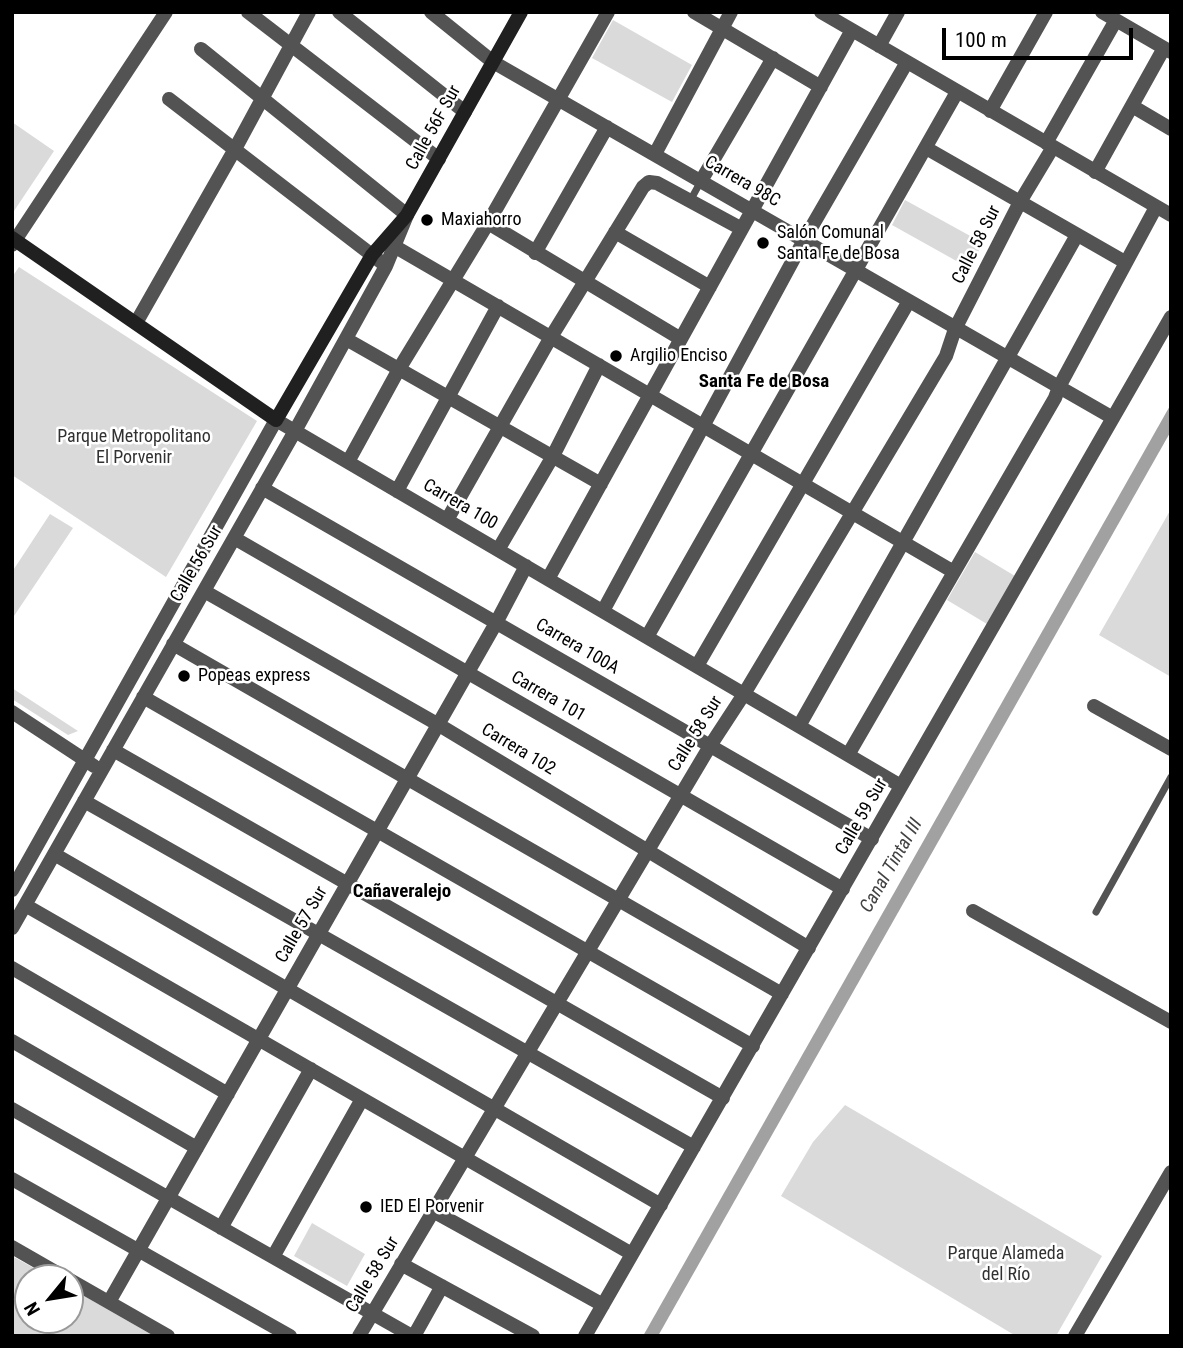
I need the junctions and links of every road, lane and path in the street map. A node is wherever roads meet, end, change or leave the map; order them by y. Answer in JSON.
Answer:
{"nodes":[{"id":1,"x":166,"y":12,"type":"edge"},
{"id":2,"x":248,"y":12,"type":"edge"},
{"id":3,"x":309,"y":12,"type":"edge"},
{"id":4,"x":339,"y":12,"type":"edge"},
{"id":5,"x":431,"y":12,"type":"edge"},
{"id":6,"x":521,"y":12,"type":"edge"},
{"id":7,"x":608,"y":12,"type":"edge"},
{"id":8,"x":694,"y":12,"type":"edge"},
{"id":9,"x":731,"y":12,"type":"edge"},
{"id":10,"x":898,"y":12,"type":"edge"},
{"id":11,"x":1046,"y":12,"type":"edge"},
{"id":12,"x":1102,"y":12,"type":"edge"},
{"id":13,"x":828,"y":14,"type":"edge"},
{"id":14,"x":1124,"y":19,"type":"edge"},
{"id":15,"x":722,"y":29,"type":"junction"},
{"id":16,"x":852,"y":30,"type":"junction"},
{"id":17,"x":290,"y":46,"type":"junction"},
{"id":18,"x":879,"y":46,"type":"junction"},
{"id":19,"x":201,"y":49,"type":"dead end"},
{"id":20,"x":1167,"y":50,"type":"edge"},
{"id":21,"x":773,"y":58,"type":"junction"},
{"id":22,"x":493,"y":62,"type":"junction"},
{"id":23,"x":907,"y":62,"type":"junction"},
{"id":24,"x":821,"y":87,"type":"junction"},
{"id":25,"x":957,"y":92,"type":"junction"},
{"id":26,"x":169,"y":99,"type":"dead end"},
{"id":27,"x":261,"y":99,"type":"junction"},
{"id":28,"x":558,"y":99,"type":"junction"},
{"id":29,"x":1132,"y":106,"type":"junction"},
{"id":30,"x":990,"y":111,"type":"junction"},
{"id":31,"x":465,"y":112,"type":"junction"},
{"id":32,"x":607,"y":127,"type":"junction"},
{"id":33,"x":1171,"y":129,"type":"edge"},
{"id":34,"x":1049,"y":145,"type":"junction"},
{"id":35,"x":926,"y":148,"type":"junction"},
{"id":36,"x":235,"y":149,"type":"junction"},
{"id":37,"x":654,"y":154,"type":"junction"},
{"id":38,"x":439,"y":159,"type":"junction"},
{"id":39,"x":1095,"y":172,"type":"junction"},
{"id":40,"x":701,"y":181,"type":"junction"},
{"id":41,"x":690,"y":201,"type":"junction"},
{"id":42,"x":1020,"y":202,"type":"junction"},
{"id":43,"x":1156,"y":207,"type":"junction"},
{"id":44,"x":752,"y":211,"type":"junction"},
{"id":45,"x":407,"y":215,"type":"junction"},
{"id":46,"x":1171,"y":215,"type":"edge"},
{"id":47,"x":488,"y":223,"type":"junction"},
{"id":48,"x":742,"y":229,"type":"junction"},
{"id":49,"x":615,"y":232,"type":"junction"},
{"id":50,"x":1077,"y":234,"type":"junction"},
{"id":51,"x":804,"y":240,"type":"junction"},
{"id":52,"x":13,"y":241,"type":"edge"},
{"id":53,"x":389,"y":243,"type":"junction"},
{"id":54,"x":535,"y":253,"type":"junction"},
{"id":55,"x":372,"y":255,"type":"junction"},
{"id":56,"x":1125,"y":262,"type":"junction"},
{"id":57,"x":386,"y":266,"type":"junction"},
{"id":58,"x":857,"y":271,"type":"junction"},
{"id":59,"x":454,"y":281,"type":"junction"},
{"id":60,"x":585,"y":283,"type":"junction"},
{"id":61,"x":710,"y":287,"type":"junction"},
{"id":62,"x":909,"y":301,"type":"junction"},
{"id":63,"x":498,"y":306,"type":"junction"},
{"id":64,"x":1171,"y":317,"type":"edge"},
{"id":65,"x":136,"y":323,"type":"junction"},
{"id":66,"x":955,"y":329,"type":"junction"},
{"id":67,"x":551,"y":337,"type":"junction"},
{"id":68,"x":346,"y":339,"type":"junction"},
{"id":69,"x":681,"y":339,"type":"junction"},
{"id":70,"x":1007,"y":357,"type":"junction"},
{"id":71,"x":599,"y":365,"type":"junction"},
{"id":72,"x":399,"y":369,"type":"junction"},
{"id":73,"x":1059,"y":387,"type":"junction"},
{"id":74,"x":650,"y":395,"type":"junction"},
{"id":75,"x":448,"y":397,"type":"junction"},
{"id":76,"x":1113,"y":418,"type":"junction"},
{"id":77,"x":276,"y":419,"type":"junction"},
{"id":78,"x":501,"y":427,"type":"junction"},
{"id":79,"x":704,"y":427,"type":"junction"},
{"id":80,"x":295,"y":431,"type":"junction"},
{"id":81,"x":751,"y":454,"type":"junction"},
{"id":82,"x":553,"y":456,"type":"junction"},
{"id":83,"x":348,"y":462,"type":"junction"},
{"id":84,"x":601,"y":484,"type":"junction"},
{"id":85,"x":802,"y":484,"type":"junction"},
{"id":86,"x":262,"y":488,"type":"junction"},
{"id":87,"x":397,"y":491,"type":"junction"},
{"id":88,"x":853,"y":514,"type":"junction"},
{"id":89,"x":447,"y":520,"type":"junction"},
{"id":90,"x":234,"y":538,"type":"junction"},
{"id":91,"x":904,"y":543,"type":"junction"},
{"id":92,"x":498,"y":550,"type":"junction"},
{"id":93,"x":526,"y":566,"type":"junction"},
{"id":94,"x":954,"y":572,"type":"junction"},
{"id":95,"x":548,"y":579,"type":"junction"},
{"id":96,"x":204,"y":591,"type":"junction"},
{"id":97,"x":603,"y":611,"type":"junction"},
{"id":98,"x":496,"y":623,"type":"junction"},
{"id":99,"x":646,"y":636,"type":"junction"},
{"id":100,"x":173,"y":644,"type":"junction"},
{"id":101,"x":696,"y":666,"type":"junction"},
{"id":102,"x":468,"y":673,"type":"junction"},
{"id":103,"x":744,"y":694,"type":"junction"},
{"id":104,"x":143,"y":697,"type":"junction"},
{"id":105,"x":1094,"y":706,"type":"dead end"},
{"id":106,"x":12,"y":712,"type":"edge"},
{"id":107,"x":439,"y":725,"type":"junction"},
{"id":108,"x":799,"y":726,"type":"junction"},
{"id":109,"x":710,"y":746,"type":"junction"},
{"id":110,"x":1171,"y":749,"type":"edge"},
{"id":111,"x":113,"y":750,"type":"junction"},
{"id":112,"x":848,"y":755,"type":"junction"},
{"id":113,"x":86,"y":761,"type":"junction"},
{"id":114,"x":101,"y":771,"type":"junction"},
{"id":115,"x":1171,"y":777,"type":"edge"},
{"id":116,"x":408,"y":779,"type":"junction"},
{"id":117,"x":901,"y":786,"type":"junction"},
{"id":118,"x":681,"y":796,"type":"junction"},
{"id":119,"x":84,"y":801,"type":"junction"},
{"id":120,"x":378,"y":831,"type":"junction"},
{"id":121,"x":872,"y":839,"type":"junction"},
{"id":122,"x":648,"y":851,"type":"junction"},
{"id":123,"x":54,"y":854,"type":"junction"},
{"id":124,"x":348,"y":884,"type":"junction"},
{"id":125,"x":843,"y":889,"type":"junction"},
{"id":126,"x":12,"y":890,"type":"edge"},
{"id":127,"x":618,"y":900,"type":"junction"},
{"id":128,"x":25,"y":905,"type":"junction"},
{"id":129,"x":973,"y":911,"type":"dead end"},
{"id":130,"x":1097,"y":912,"type":"dead end"},
{"id":131,"x":12,"y":928,"type":"edge"},
{"id":132,"x":319,"y":934,"type":"junction"},
{"id":133,"x":809,"y":948,"type":"junction"},
{"id":134,"x":588,"y":952,"type":"junction"},
{"id":135,"x":12,"y":968,"type":"edge"},
{"id":136,"x":288,"y":989,"type":"junction"},
{"id":137,"x":782,"y":994,"type":"junction"},
{"id":138,"x":557,"y":1003,"type":"junction"},
{"id":139,"x":1171,"y":1022,"type":"edge"},
{"id":140,"x":259,"y":1040,"type":"junction"},
{"id":141,"x":12,"y":1041,"type":"edge"},
{"id":142,"x":752,"y":1046,"type":"junction"},
{"id":143,"x":527,"y":1053,"type":"junction"},
{"id":144,"x":311,"y":1069,"type":"junction"},
{"id":145,"x":228,"y":1094,"type":"junction"},
{"id":146,"x":723,"y":1098,"type":"junction"},
{"id":147,"x":362,"y":1099,"type":"junction"},
{"id":148,"x":12,"y":1109,"type":"edge"},
{"id":149,"x":494,"y":1109,"type":"junction"},
{"id":150,"x":694,"y":1147,"type":"junction"},
{"id":151,"x":197,"y":1148,"type":"junction"},
{"id":152,"x":465,"y":1158,"type":"junction"},
{"id":153,"x":1171,"y":1172,"type":"edge"},
{"id":154,"x":12,"y":1179,"type":"edge"},
{"id":155,"x":169,"y":1198,"type":"junction"},
{"id":156,"x":661,"y":1206,"type":"junction"},
{"id":157,"x":433,"y":1211,"type":"junction"},
{"id":158,"x":221,"y":1228,"type":"junction"},
{"id":159,"x":12,"y":1247,"type":"edge"},
{"id":160,"x":139,"y":1250,"type":"junction"},
{"id":161,"x":632,"y":1254,"type":"junction"},
{"id":162,"x":272,"y":1257,"type":"junction"},
{"id":163,"x":42,"y":1264,"type":"edge"},
{"id":164,"x":401,"y":1264,"type":"junction"},
{"id":165,"x":442,"y":1286,"type":"junction"},
{"id":166,"x":84,"y":1288,"type":"edge"},
{"id":167,"x":109,"y":1302,"type":"junction"},
{"id":168,"x":603,"y":1305,"type":"junction"},
{"id":169,"x":372,"y":1313,"type":"junction"},
{"id":170,"x":168,"y":1336,"type":"edge"},
{"id":171,"x":290,"y":1336,"type":"edge"},
{"id":172,"x":359,"y":1336,"type":"edge"},
{"id":173,"x":413,"y":1336,"type":"edge"},
{"id":174,"x":533,"y":1336,"type":"edge"},
{"id":175,"x":585,"y":1336,"type":"edge"},
{"id":176,"x":1075,"y":1336,"type":"edge"}],
"edges":[{"from":1,"to":52,"type":"street"},
{"from":2,"to":17,"type":"street"},
{"from":3,"to":17,"type":"street"},
{"from":4,"to":31,"type":"street"},
{"from":5,"to":22,"type":"street","name":"Carrera 98C"},
{"from":6,"to":22,"type":"street","name":"Calle 56F Sur"},
{"from":7,"to":28,"type":"street"},
{"from":8,"to":15,"type":"street"},
{"from":9,"to":15,"type":"street"},
{"from":10,"to":18,"type":"street"},
{"from":11,"to":30,"type":"street"},
{"from":12,"to":14,"type":"street"},
{"from":13,"to":16,"type":"street"},
{"from":14,"to":20,"type":"street"},
{"from":14,"to":34,"type":"street","name":"Calle 58 Sur"},
{"from":15,"to":21,"type":"street"},
{"from":15,"to":37,"type":"street"},
{"from":16,"to":18,"type":"street"},
{"from":16,"to":24,"type":"street"},
{"from":17,"to":27,"type":"street"},
{"from":17,"to":38,"type":"street"},
{"from":18,"to":23,"type":"street"},
{"from":19,"to":27,"type":"street"},
{"from":20,"to":29,"type":"street"},
{"from":21,"to":24,"type":"street"},
{"from":21,"to":40,"type":"street"},
{"from":22,"to":28,"type":"street","name":"Carrera 98C"},
{"from":22,"to":31,"type":"street","name":"Calle 56F Sur"},
{"from":23,"to":25,"type":"street"},
{"from":23,"to":51,"type":"street"},
{"from":24,"to":44,"type":"street"},
{"from":25,"to":30,"type":"street"},
{"from":25,"to":35,"type":"street"},
{"from":26,"to":36,"type":"street"},
{"from":27,"to":36,"type":"street"},
{"from":27,"to":45,"type":"street"},
{"from":28,"to":32,"type":"street","name":"Carrera 98C"},
{"from":28,"to":47,"type":"street"},
{"from":29,"to":33,"type":"street"},
{"from":29,"to":39,"type":"street"},
{"from":30,"to":34,"type":"street"},
{"from":31,"to":38,"type":"street","name":"Calle 56F Sur"},
{"from":32,"to":37,"type":"street","name":"Carrera 98C"},
{"from":32,"to":54,"type":"street"},
{"from":34,"to":39,"type":"street"},
{"from":34,"to":42,"type":"street","name":"Calle 58 Sur"},
{"from":35,"to":42,"type":"street"},
{"from":35,"to":58,"type":"street"},
{"from":36,"to":55,"type":"street"},
{"from":36,"to":65,"type":"street"},
{"from":37,"to":40,"type":"street","name":"Carrera 98C"},
{"from":38,"to":45,"type":"street","name":"Calle 56F Sur"},
{"from":39,"to":43,"type":"street"},
{"from":40,"to":41,"type":"lane"},
{"from":40,"to":44,"type":"street","name":"Carrera 98C"},
{"from":41,"to":48,"type":"street"},
{"from":41,"to":49,"type":"street"},
{"from":42,"to":50,"type":"street"},
{"from":42,"to":66,"type":"street","name":"Calle 58 Sur"},
{"from":43,"to":46,"type":"street"},
{"from":43,"to":56,"type":"street"},
{"from":44,"to":48,"type":"street"},
{"from":44,"to":51,"type":"street","name":"Carrera 98C"},
{"from":45,"to":53,"type":"street","name":"Calle 56F Sur"},
{"from":47,"to":54,"type":"street"},
{"from":47,"to":59,"type":"street"},
{"from":48,"to":61,"type":"street"},
{"from":49,"to":60,"type":"street"},
{"from":49,"to":61,"type":"street"},
{"from":50,"to":56,"type":"street"},
{"from":50,"to":70,"type":"street"},
{"from":51,"to":58,"type":"street","name":"Carrera 98C"},
{"from":51,"to":79,"type":"street"},
{"from":52,"to":65,"type":"street","name":"Carrera 100"},
{"from":53,"to":55,"type":"street","name":"Calle 56F Sur"},
{"from":53,"to":57,"type":"street","name":"Calle 56 Sur"},
{"from":53,"to":59,"type":"street"},
{"from":54,"to":60,"type":"street"},
{"from":55,"to":57,"type":"street"},
{"from":55,"to":77,"type":"street","name":"Calle 56 Sur"},
{"from":56,"to":73,"type":"street"},
{"from":57,"to":68,"type":"street","name":"Calle 56 Sur"},
{"from":58,"to":62,"type":"street","name":"Carrera 98C"},
{"from":58,"to":81,"type":"street"},
{"from":59,"to":63,"type":"street"},
{"from":59,"to":72,"type":"street"},
{"from":60,"to":67,"type":"street"},
{"from":60,"to":69,"type":"street"},
{"from":61,"to":69,"type":"street"},
{"from":62,"to":66,"type":"street","name":"Carrera 98C"},
{"from":62,"to":85,"type":"street"},
{"from":63,"to":67,"type":"street"},
{"from":63,"to":75,"type":"street"},
{"from":64,"to":76,"type":"street","name":"Calle 59 Sur"},
{"from":65,"to":77,"type":"street","name":"Carrera 100"},
{"from":66,"to":70,"type":"street","name":"Carrera 98C"},
{"from":66,"to":88,"type":"street","name":"Calle 58 Sur"},
{"from":67,"to":71,"type":"street"},
{"from":67,"to":78,"type":"street"},
{"from":68,"to":72,"type":"street"},
{"from":68,"to":80,"type":"street","name":"Calle 56 Sur"},
{"from":69,"to":74,"type":"street"},
{"from":70,"to":73,"type":"street","name":"Carrera 98C"},
{"from":70,"to":91,"type":"street"},
{"from":71,"to":74,"type":"street"},
{"from":71,"to":82,"type":"street"},
{"from":72,"to":75,"type":"street"},
{"from":72,"to":83,"type":"street"},
{"from":73,"to":76,"type":"street","name":"Carrera 98C"},
{"from":73,"to":94,"type":"street"},
{"from":74,"to":79,"type":"street"},
{"from":74,"to":84,"type":"street"},
{"from":75,"to":78,"type":"street"},
{"from":75,"to":87,"type":"street"},
{"from":76,"to":117,"type":"street","name":"Calle 59 Sur"},
{"from":77,"to":80,"type":"street","name":"Carrera 100"},
{"from":77,"to":113,"type":"street","name":"Calle 56 Sur"},
{"from":78,"to":82,"type":"street"},
{"from":78,"to":89,"type":"street"},
{"from":79,"to":81,"type":"street"},
{"from":79,"to":97,"type":"street"},
{"from":80,"to":83,"type":"street","name":"Carrera 100"},
{"from":80,"to":86,"type":"street","name":"Calle 56 Sur"},
{"from":81,"to":85,"type":"street"},
{"from":81,"to":99,"type":"street"},
{"from":82,"to":84,"type":"street"},
{"from":82,"to":92,"type":"street"},
{"from":83,"to":87,"type":"street","name":"Carrera 100"},
{"from":84,"to":95,"type":"street"},
{"from":85,"to":88,"type":"street"},
{"from":85,"to":101,"type":"street"},
{"from":86,"to":90,"type":"street","name":"Calle 56 Sur"},
{"from":86,"to":98,"type":"street","name":"Carrera 100A"},
{"from":87,"to":89,"type":"street","name":"Carrera 100"},
{"from":88,"to":91,"type":"street"},
{"from":88,"to":103,"type":"street","name":"Calle 58 Sur"},
{"from":89,"to":92,"type":"street","name":"Carrera 100"},
{"from":90,"to":96,"type":"street","name":"Calle 56 Sur"},
{"from":90,"to":102,"type":"street","name":"Carrera 101"},
{"from":91,"to":94,"type":"street"},
{"from":91,"to":108,"type":"street"},
{"from":92,"to":93,"type":"street","name":"Carrera 100"},
{"from":93,"to":95,"type":"street","name":"Carrera 100"},
{"from":93,"to":98,"type":"street","name":"Calle 57 Sur"},
{"from":94,"to":112,"type":"street"},
{"from":95,"to":97,"type":"street","name":"Carrera 100"},
{"from":96,"to":100,"type":"street","name":"Calle 56 Sur"},
{"from":96,"to":107,"type":"street","name":"Carrera 102"},
{"from":97,"to":99,"type":"street","name":"Carrera 100"},
{"from":98,"to":102,"type":"street","name":"Calle 57 Sur"},
{"from":98,"to":109,"type":"street","name":"Carrera 100A"},
{"from":99,"to":101,"type":"street","name":"Carrera 100"},
{"from":100,"to":104,"type":"street","name":"Calle 56 Sur"},
{"from":100,"to":116,"type":"street"},
{"from":101,"to":103,"type":"street","name":"Carrera 100"},
{"from":102,"to":107,"type":"street","name":"Calle 57 Sur"},
{"from":102,"to":118,"type":"street","name":"Carrera 101"},
{"from":103,"to":108,"type":"street","name":"Carrera 100"},
{"from":103,"to":109,"type":"street","name":"Calle 58 Sur"},
{"from":104,"to":111,"type":"street","name":"Calle 56 Sur"},
{"from":104,"to":120,"type":"street"},
{"from":105,"to":110,"type":"street"},
{"from":106,"to":113,"type":"street"},
{"from":107,"to":116,"type":"street","name":"Calle 57 Sur"},
{"from":107,"to":122,"type":"street","name":"Carrera 102"},
{"from":108,"to":112,"type":"street","name":"Carrera 100"},
{"from":109,"to":118,"type":"street","name":"Calle 58 Sur"},
{"from":109,"to":121,"type":"street","name":"Carrera 100A"},
{"from":111,"to":114,"type":"street","name":"Calle 56 Sur"},
{"from":111,"to":124,"type":"street"},
{"from":112,"to":117,"type":"street","name":"Carrera 100"},
{"from":113,"to":114,"type":"street"},
{"from":113,"to":126,"type":"street","name":"Calle 56 Sur"},
{"from":114,"to":119,"type":"street","name":"Calle 56 Sur"},
{"from":115,"to":130,"type":"lane"},
{"from":116,"to":120,"type":"street","name":"Calle 57 Sur"},
{"from":116,"to":127,"type":"street"},
{"from":117,"to":121,"type":"street","name":"Calle 59 Sur"},
{"from":118,"to":122,"type":"street","name":"Calle 58 Sur"},
{"from":118,"to":125,"type":"street","name":"Carrera 101"},
{"from":119,"to":123,"type":"street","name":"Calle 56 Sur"},
{"from":119,"to":132,"type":"street"},
{"from":120,"to":124,"type":"street","name":"Calle 57 Sur"},
{"from":120,"to":134,"type":"street"},
{"from":121,"to":125,"type":"street","name":"Calle 59 Sur"},
{"from":122,"to":127,"type":"street","name":"Calle 58 Sur"},
{"from":122,"to":133,"type":"street","name":"Carrera 102"},
{"from":123,"to":128,"type":"street","name":"Calle 56 Sur"},
{"from":123,"to":136,"type":"street"},
{"from":124,"to":132,"type":"street","name":"Calle 57 Sur"},
{"from":124,"to":138,"type":"street"},
{"from":125,"to":133,"type":"street","name":"Calle 59 Sur"},
{"from":127,"to":134,"type":"street","name":"Calle 58 Sur"},
{"from":127,"to":137,"type":"street"},
{"from":128,"to":131,"type":"street","name":"Calle 56 Sur"},
{"from":128,"to":140,"type":"street"},
{"from":129,"to":139,"type":"street"},
{"from":132,"to":136,"type":"street","name":"Calle 57 Sur"},
{"from":132,"to":143,"type":"street"},
{"from":133,"to":137,"type":"street","name":"Calle 59 Sur"},
{"from":134,"to":138,"type":"street","name":"Calle 58 Sur"},
{"from":134,"to":142,"type":"street"},
{"from":135,"to":145,"type":"street"},
{"from":136,"to":140,"type":"street","name":"Calle 57 Sur"},
{"from":136,"to":149,"type":"street"},
{"from":137,"to":142,"type":"street","name":"Calle 59 Sur"},
{"from":138,"to":143,"type":"street","name":"Calle 58 Sur"},
{"from":138,"to":146,"type":"street"},
{"from":140,"to":144,"type":"street"},
{"from":140,"to":145,"type":"street","name":"Calle 57 Sur"},
{"from":141,"to":151,"type":"street"},
{"from":142,"to":146,"type":"street","name":"Calle 59 Sur"},
{"from":143,"to":149,"type":"street","name":"Calle 58 Sur"},
{"from":143,"to":150,"type":"street"},
{"from":144,"to":147,"type":"street"},
{"from":144,"to":158,"type":"street"},
{"from":145,"to":151,"type":"street","name":"Calle 57 Sur"},
{"from":146,"to":150,"type":"street","name":"Calle 59 Sur"},
{"from":147,"to":152,"type":"street"},
{"from":147,"to":162,"type":"street"},
{"from":148,"to":155,"type":"street"},
{"from":149,"to":152,"type":"street","name":"Calle 58 Sur"},
{"from":149,"to":156,"type":"street"},
{"from":150,"to":156,"type":"street","name":"Calle 59 Sur"},
{"from":151,"to":155,"type":"street","name":"Calle 57 Sur"},
{"from":152,"to":157,"type":"street","name":"Calle 58 Sur"},
{"from":152,"to":161,"type":"street"},
{"from":153,"to":176,"type":"street"},
{"from":154,"to":160,"type":"street"},
{"from":155,"to":158,"type":"street"},
{"from":155,"to":160,"type":"street","name":"Calle 57 Sur"},
{"from":156,"to":161,"type":"street","name":"Calle 59 Sur"},
{"from":157,"to":164,"type":"street","name":"Calle 58 Sur"},
{"from":157,"to":168,"type":"street"},
{"from":158,"to":162,"type":"street"},
{"from":159,"to":163,"type":"street"},
{"from":160,"to":167,"type":"street","name":"Calle 57 Sur"},
{"from":160,"to":171,"type":"street"},
{"from":161,"to":168,"type":"street","name":"Calle 59 Sur"},
{"from":162,"to":169,"type":"street"},
{"from":164,"to":165,"type":"street"},
{"from":164,"to":169,"type":"street","name":"Calle 58 Sur"},
{"from":165,"to":173,"type":"street"},
{"from":165,"to":174,"type":"street"},
{"from":166,"to":167,"type":"street"},
{"from":167,"to":170,"type":"street"},
{"from":168,"to":175,"type":"street","name":"Calle 59 Sur"},
{"from":169,"to":172,"type":"street","name":"Calle 58 Sur"},
{"from":169,"to":173,"type":"street"}]}
